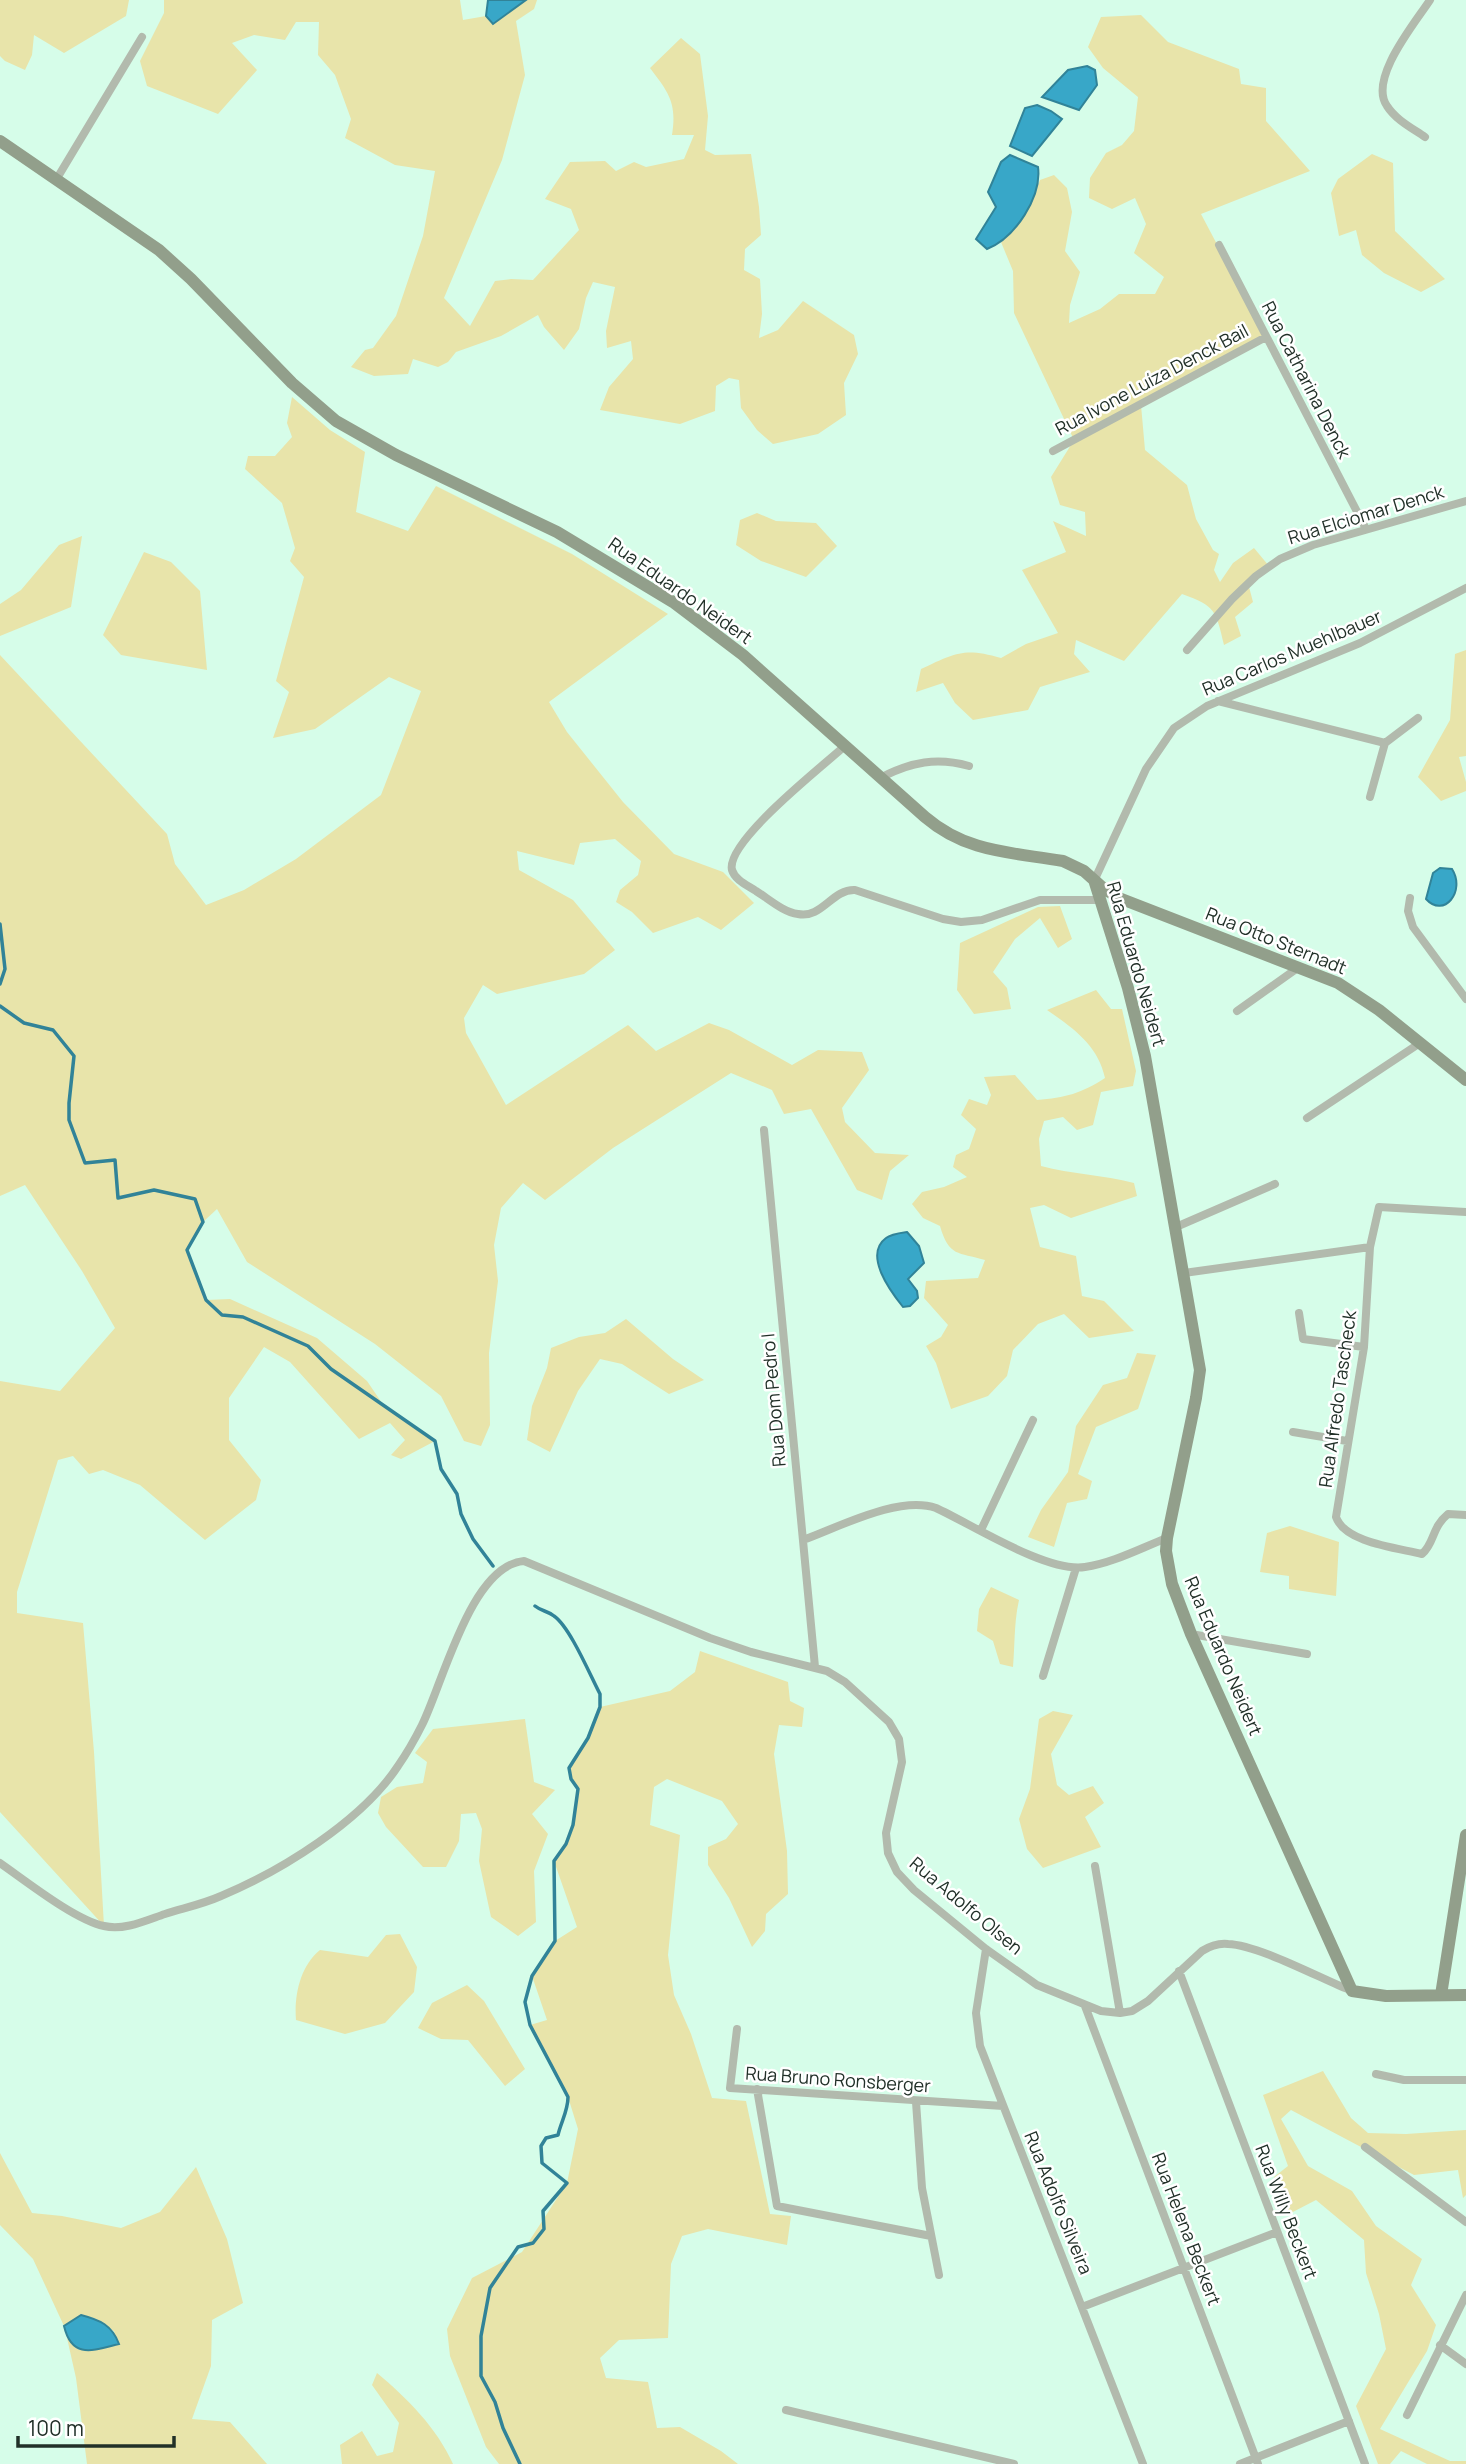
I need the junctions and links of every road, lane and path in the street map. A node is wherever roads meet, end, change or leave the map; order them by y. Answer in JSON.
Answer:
{"nodes":[{"id":1,"x":1430,"y":0,"type":"edge"},
{"id":2,"x":142,"y":37,"type":"dead end"},
{"id":3,"x":1425,"y":137,"type":"dead end"},
{"id":4,"x":0,"y":141,"type":"edge"},
{"id":5,"x":56,"y":180,"type":"junction"},
{"id":6,"x":1219,"y":245,"type":"dead end"},
{"id":7,"x":1266,"y":337,"type":"junction"},
{"id":8,"x":1053,"y":451,"type":"dead end"},
{"id":9,"x":1466,"y":501,"type":"edge"},
{"id":10,"x":1366,"y":529,"type":"junction"},
{"id":11,"x":1466,"y":588,"type":"edge"},
{"id":12,"x":1187,"y":650,"type":"dead end"},
{"id":13,"x":1218,"y":701,"type":"junction"},
{"id":14,"x":1418,"y":718,"type":"dead end"},
{"id":15,"x":1385,"y":743,"type":"junction"},
{"id":16,"x":846,"y":745,"type":"junction"},
{"id":17,"x":969,"y":766,"type":"dead end"},
{"id":18,"x":881,"y":777,"type":"junction"},
{"id":19,"x":1370,"y":797,"type":"dead end"},
{"id":20,"x":1094,"y":881,"type":"junction"},
{"id":21,"x":1410,"y":898,"type":"dead end"},
{"id":22,"x":1100,"y":900,"type":"junction"},
{"id":23,"x":1299,"y":967,"type":"junction"},
{"id":24,"x":1466,"y":999,"type":"edge"},
{"id":25,"x":1237,"y":1011,"type":"dead end"},
{"id":26,"x":1420,"y":1042,"type":"junction"},
{"id":27,"x":1466,"y":1080,"type":"edge"},
{"id":28,"x":1307,"y":1118,"type":"dead end"},
{"id":29,"x":764,"y":1130,"type":"dead end"},
{"id":30,"x":1275,"y":1184,"type":"dead end"},
{"id":31,"x":1466,"y":1212,"type":"edge"},
{"id":32,"x":1176,"y":1227,"type":"junction"},
{"id":33,"x":1370,"y":1247,"type":"junction"},
{"id":34,"x":1184,"y":1273,"type":"junction"},
{"id":35,"x":1299,"y":1313,"type":"dead end"},
{"id":36,"x":1364,"y":1346,"type":"junction"},
{"id":37,"x":1033,"y":1420,"type":"dead end"},
{"id":38,"x":1293,"y":1432,"type":"dead end"},
{"id":39,"x":1347,"y":1441,"type":"junction"},
{"id":40,"x":1466,"y":1515,"type":"edge"},
{"id":41,"x":981,"y":1530,"type":"junction"},
{"id":42,"x":1167,"y":1538,"type":"junction"},
{"id":43,"x":803,"y":1540,"type":"junction"},
{"id":44,"x":1076,"y":1568,"type":"junction"},
{"id":45,"x":1191,"y":1634,"type":"junction"},
{"id":46,"x":1307,"y":1654,"type":"dead end"},
{"id":47,"x":815,"y":1667,"type":"junction"},
{"id":48,"x":1043,"y":1676,"type":"dead end"},
{"id":49,"x":1466,"y":1835,"type":"edge"},
{"id":50,"x":0,"y":1863,"type":"edge"},
{"id":51,"x":1095,"y":1866,"type":"dead end"},
{"id":52,"x":986,"y":1949,"type":"junction"},
{"id":53,"x":1179,"y":1971,"type":"junction"},
{"id":54,"x":1352,"y":1991,"type":"junction"},
{"id":55,"x":1441,"y":1995,"type":"junction"},
{"id":56,"x":1466,"y":1995,"type":"edge"},
{"id":57,"x":1085,"y":2006,"type":"junction"},
{"id":58,"x":1120,"y":2013,"type":"junction"},
{"id":59,"x":737,"y":2029,"type":"dead end"},
{"id":60,"x":1376,"y":2074,"type":"dead end"},
{"id":61,"x":1466,"y":2080,"type":"edge"},
{"id":62,"x":757,"y":2090,"type":"junction"},
{"id":63,"x":916,"y":2102,"type":"junction"},
{"id":64,"x":1003,"y":2106,"type":"junction"},
{"id":65,"x":1365,"y":2147,"type":"dead end"},
{"id":66,"x":1466,"y":2222,"type":"edge"},
{"id":67,"x":1277,"y":2232,"type":"junction"},
{"id":68,"x":931,"y":2236,"type":"junction"},
{"id":69,"x":1184,"y":2268,"type":"junction"},
{"id":70,"x":939,"y":2274,"type":"dead end"},
{"id":71,"x":1466,"y":2295,"type":"edge"},
{"id":72,"x":1082,"y":2307,"type":"junction"},
{"id":73,"x":1440,"y":2345,"type":"junction"},
{"id":74,"x":1466,"y":2364,"type":"edge"},
{"id":75,"x":786,"y":2410,"type":"dead end"},
{"id":76,"x":1407,"y":2415,"type":"dead end"},
{"id":77,"x":1349,"y":2421,"type":"junction"},
{"id":78,"x":1257,"y":2461,"type":"edge"},
{"id":79,"x":1014,"y":2464,"type":"edge"},
{"id":80,"x":1143,"y":2464,"type":"edge"},
{"id":81,"x":1240,"y":2464,"type":"edge"},
{"id":82,"x":1365,"y":2464,"type":"edge"}],
"edges":[{"from":1,"to":3,"type":"street"},
{"from":2,"to":5,"type":"street"},
{"from":4,"to":5,"type":"main road","name":"Rua Eduardo Neidert"},
{"from":5,"to":16,"type":"main road","name":"Rua Eduardo Neidert"},
{"from":6,"to":7,"type":"street","name":"Rua Catharina Denck"},
{"from":7,"to":8,"type":"street","name":"Rua Ivone Luíza Denck Bail"},
{"from":7,"to":10,"type":"street","name":"Rua Catharina Denck"},
{"from":9,"to":10,"type":"street","name":"Rua Elciomar Denck"},
{"from":10,"to":12,"type":"street","name":"Rua Elciomar Denck"},
{"from":11,"to":13,"type":"street","name":"Rua Carlos Muehlbauer"},
{"from":13,"to":15,"type":"street"},
{"from":13,"to":20,"type":"street","name":"Rua Carlos Muehlbauer"},
{"from":14,"to":15,"type":"street"},
{"from":15,"to":19,"type":"street"},
{"from":16,"to":18,"type":"main road","name":"Rua Eduardo Neidert"},
{"from":16,"to":22,"type":"street"},
{"from":17,"to":18,"type":"street"},
{"from":18,"to":20,"type":"main road","name":"Rua Eduardo Neidert"},
{"from":20,"to":22,"type":"main road","name":"Rua Eduardo Neidert"},
{"from":20,"to":23,"type":"main road","name":"Rua Otto Sternadt"},
{"from":21,"to":24,"type":"street"},
{"from":22,"to":32,"type":"main road","name":"Rua Eduardo Neidert"},
{"from":23,"to":25,"type":"street"},
{"from":23,"to":26,"type":"main road","name":"Rua Otto Sternadt"},
{"from":26,"to":27,"type":"main road","name":"Rua Otto Sternadt"},
{"from":26,"to":28,"type":"street"},
{"from":29,"to":43,"type":"street","name":"Rua Dom Pedro I"},
{"from":30,"to":32,"type":"street"},
{"from":31,"to":33,"type":"street","name":"Rua Alfredo Tascheck"},
{"from":32,"to":34,"type":"main road","name":"Rua Eduardo Neidert"},
{"from":33,"to":34,"type":"street"},
{"from":33,"to":36,"type":"street","name":"Rua Alfredo Tascheck"},
{"from":34,"to":42,"type":"main road","name":"Rua Eduardo Neidert"},
{"from":35,"to":36,"type":"street"},
{"from":36,"to":39,"type":"street","name":"Rua Alfredo Tascheck"},
{"from":37,"to":41,"type":"street"},
{"from":38,"to":39,"type":"street"},
{"from":39,"to":40,"type":"street","name":"Rua Alfredo Tascheck"},
{"from":41,"to":43,"type":"street"},
{"from":41,"to":44,"type":"street"},
{"from":42,"to":44,"type":"street"},
{"from":42,"to":45,"type":"main road","name":"Rua Eduardo Neidert"},
{"from":43,"to":47,"type":"street","name":"Rua Dom Pedro I"},
{"from":44,"to":48,"type":"street"},
{"from":45,"to":46,"type":"street"},
{"from":45,"to":54,"type":"main road","name":"Rua Eduardo Neidert"},
{"from":47,"to":50,"type":"street","name":"Rua Adolfo Olsen"},
{"from":47,"to":52,"type":"street","name":"Rua Adolfo Olsen"},
{"from":49,"to":55,"type":"main road"},
{"from":51,"to":58,"type":"street"},
{"from":52,"to":57,"type":"street","name":"Rua Adolfo Olsen"},
{"from":52,"to":64,"type":"street","name":"Rua Adolfo Silveira"},
{"from":53,"to":54,"type":"street"},
{"from":53,"to":58,"type":"street"},
{"from":53,"to":67,"type":"street","name":"Rua Willy Beckert"},
{"from":54,"to":55,"type":"main road"},
{"from":55,"to":56,"type":"main road"},
{"from":57,"to":58,"type":"street","name":"Rua Adolfo Olsen"},
{"from":57,"to":69,"type":"street","name":"Rua Helena Beckert"},
{"from":59,"to":62,"type":"street","name":"Rua Bruno Ronsberger"},
{"from":60,"to":61,"type":"street"},
{"from":62,"to":63,"type":"street","name":"Rua Bruno Ronsberger"},
{"from":62,"to":68,"type":"street"},
{"from":63,"to":64,"type":"street","name":"Rua Bruno Ronsberger"},
{"from":63,"to":68,"type":"street"},
{"from":64,"to":72,"type":"street","name":"Rua Adolfo Silveira"},
{"from":65,"to":66,"type":"street"},
{"from":67,"to":69,"type":"street"},
{"from":67,"to":77,"type":"street","name":"Rua Willy Beckert"},
{"from":68,"to":70,"type":"street"},
{"from":69,"to":72,"type":"street"},
{"from":69,"to":78,"type":"street","name":"Rua Helena Beckert"},
{"from":71,"to":73,"type":"street"},
{"from":72,"to":80,"type":"street","name":"Rua Adolfo Silveira"},
{"from":73,"to":74,"type":"street"},
{"from":73,"to":76,"type":"street"},
{"from":75,"to":79,"type":"street"},
{"from":77,"to":78,"type":"street"},
{"from":77,"to":82,"type":"street","name":"Rua Willy Beckert"},
{"from":78,"to":81,"type":"street"}]}
